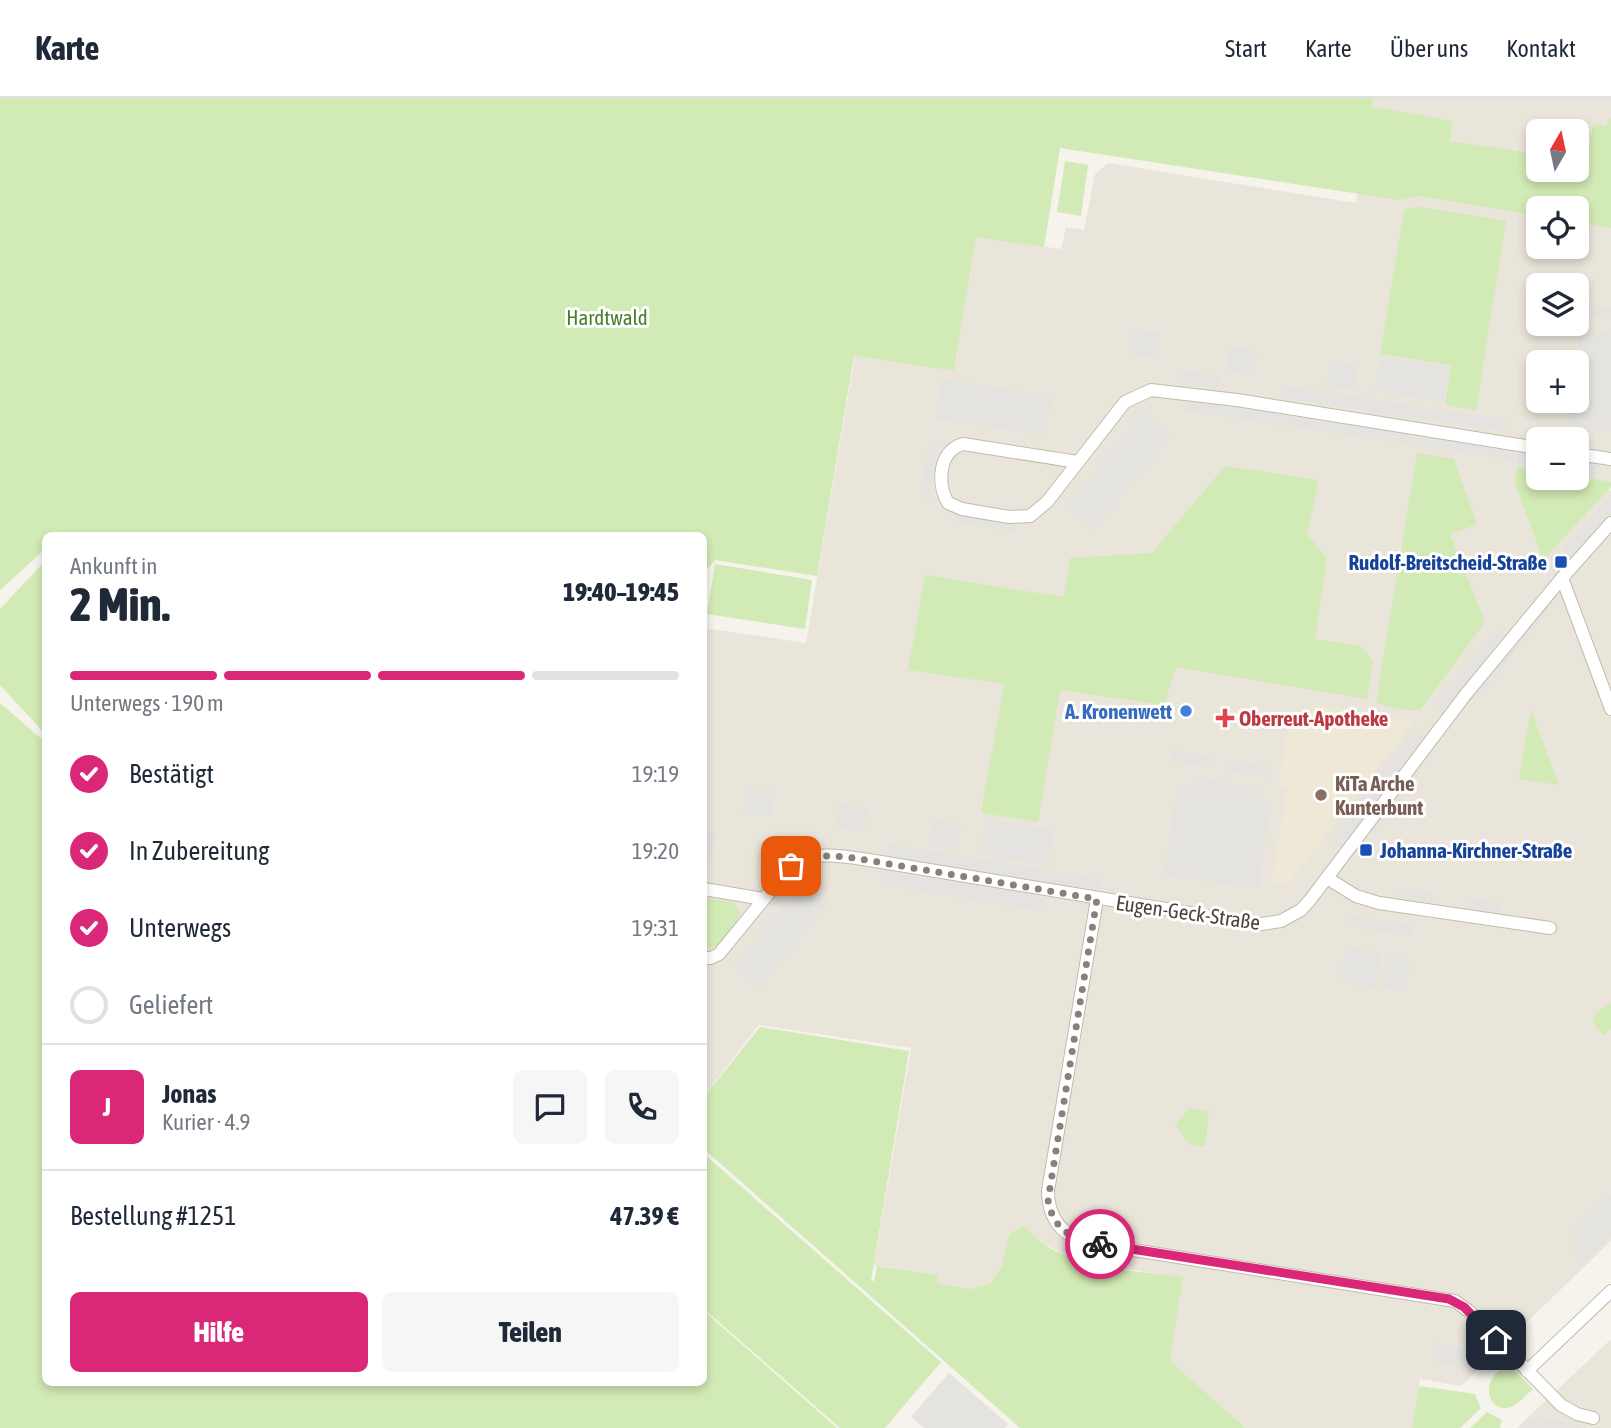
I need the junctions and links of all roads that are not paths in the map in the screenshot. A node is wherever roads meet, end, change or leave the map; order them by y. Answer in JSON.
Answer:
{"nodes":[{"id":1,"x":1526,"y":446,"type":"edge"},
{"id":2,"x":1589,"y":456,"type":"edge"},
{"id":3,"x":1611,"y":459,"type":"edge"},
{"id":4,"x":1078,"y":462,"type":"junction"},
{"id":5,"x":1611,"y":523,"type":"edge"},
{"id":6,"x":1562,"y":578,"type":"junction"},
{"id":7,"x":1611,"y":709,"type":"edge"},
{"id":8,"x":1327,"y":878,"type":"junction"},
{"id":9,"x":707,"y":890,"type":"edge"},
{"id":10,"x":764,"y":899,"type":"junction"},
{"id":11,"x":1097,"y":899,"type":"junction"},
{"id":12,"x":1550,"y":928,"type":"dead end"},
{"id":13,"x":707,"y":958,"type":"edge"},
{"id":14,"x":1611,"y":1291,"type":"edge"},
{"id":15,"x":1527,"y":1371,"type":"junction"},
{"id":16,"x":1593,"y":1418,"type":"dead end"}],
"edges":[{"from":1,"to":4,"type":"street"},
{"from":2,"to":3,"type":"street"},
{"from":4,"to":4,"type":"street"},
{"from":5,"to":6,"type":"street","name":"Eugen-Geck-Straße"},
{"from":6,"to":7,"type":"street"},
{"from":6,"to":8,"type":"street","name":"Eugen-Geck-Straße"},
{"from":8,"to":11,"type":"street","name":"Eugen-Geck-Straße"},
{"from":8,"to":12,"type":"street"},
{"from":9,"to":10,"type":"street"},
{"from":10,"to":11,"type":"street","name":"Eugen-Geck-Straße"},
{"from":10,"to":13,"type":"street","name":"Eugen-Geck-Straße"},
{"from":11,"to":15,"type":"street"},
{"from":14,"to":15,"type":"street"},
{"from":15,"to":16,"type":"street"}]}
